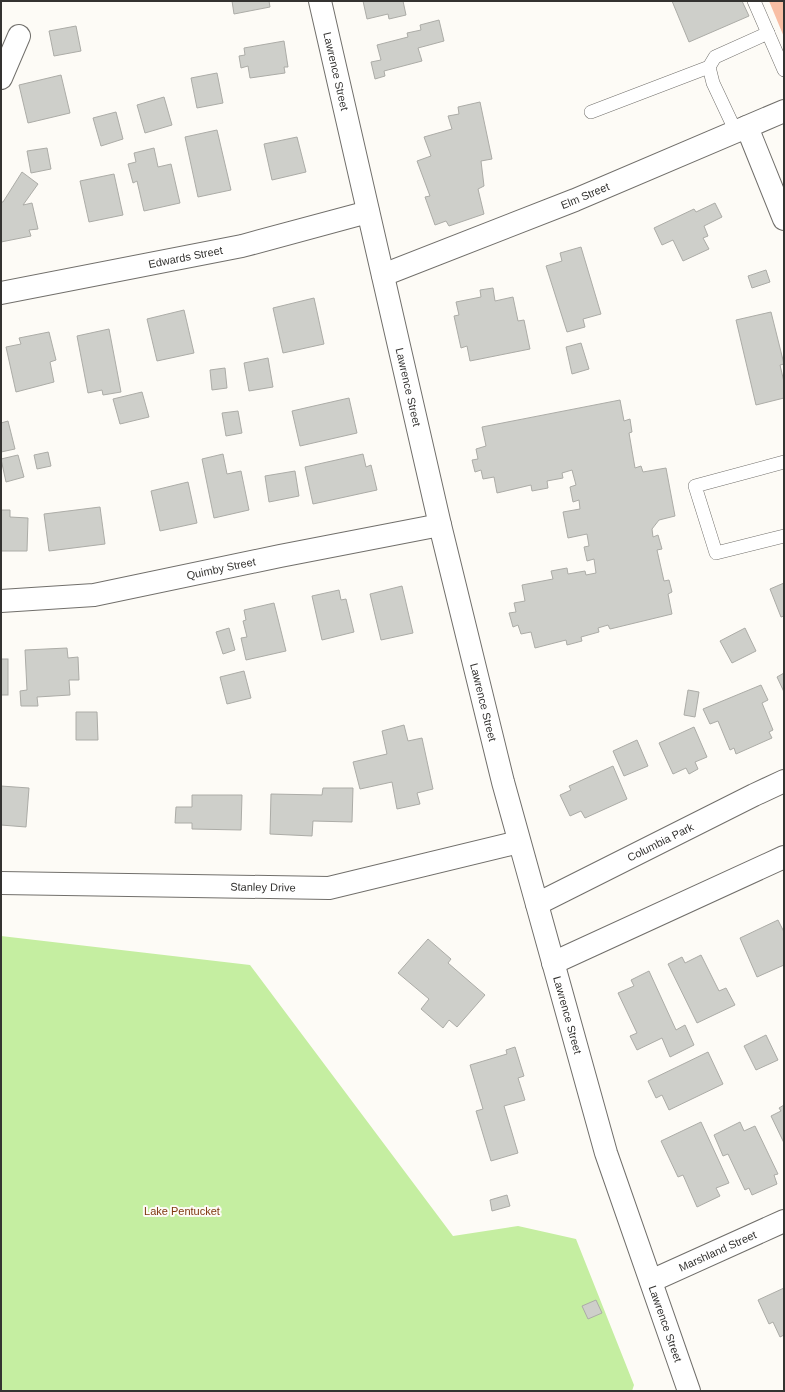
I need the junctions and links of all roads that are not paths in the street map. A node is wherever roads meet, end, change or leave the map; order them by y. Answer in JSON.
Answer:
{"nodes":[{"id":1,"x":320,"y":1,"type":"edge"},
{"id":2,"x":754,"y":1,"type":"edge"},
{"id":3,"x":768,"y":34,"type":"junction"},
{"id":4,"x":19,"y":36,"type":"dead end"},
{"id":5,"x":709,"y":67,"type":"junction"},
{"id":6,"x":784,"y":70,"type":"edge"},
{"id":7,"x":1,"y":78,"type":"edge"},
{"id":8,"x":784,"y":111,"type":"edge"},
{"id":9,"x":591,"y":112,"type":"dead end"},
{"id":10,"x":741,"y":129,"type":"junction"},
{"id":11,"x":368,"y":212,"type":"junction"},
{"id":12,"x":784,"y":219,"type":"edge"},
{"id":13,"x":383,"y":275,"type":"junction"},
{"id":14,"x":1,"y":293,"type":"edge"},
{"id":15,"x":784,"y":462,"type":"edge"},
{"id":16,"x":440,"y":526,"type":"junction"},
{"id":17,"x":784,"y":536,"type":"edge"},
{"id":18,"x":1,"y":601,"type":"edge"},
{"id":19,"x":784,"y":781,"type":"edge"},
{"id":20,"x":519,"y":842,"type":"junction"},
{"id":21,"x":784,"y":857,"type":"edge"},
{"id":22,"x":1,"y":883,"type":"edge"},
{"id":23,"x":537,"y":904,"type":"junction"},
{"id":24,"x":553,"y":963,"type":"junction"},
{"id":25,"x":784,"y":1221,"type":"edge"},
{"id":26,"x":651,"y":1281,"type":"junction"},
{"id":27,"x":689,"y":1391,"type":"edge"}],
"edges":[{"from":1,"to":11,"type":"street","name":"Lawrence Street"},
{"from":2,"to":3,"type":"lane"},
{"from":3,"to":5,"type":"lane"},
{"from":3,"to":6,"type":"lane"},
{"from":4,"to":7,"type":"street"},
{"from":5,"to":9,"type":"lane"},
{"from":5,"to":10,"type":"lane"},
{"from":8,"to":10,"type":"street","name":"Elm Street"},
{"from":10,"to":12,"type":"street"},
{"from":10,"to":13,"type":"street","name":"Elm Street"},
{"from":11,"to":13,"type":"street","name":"Lawrence Street"},
{"from":11,"to":14,"type":"street","name":"Edwards Street"},
{"from":13,"to":16,"type":"street","name":"Lawrence Street"},
{"from":15,"to":17,"type":"lane"},
{"from":16,"to":18,"type":"street","name":"Quimby Street"},
{"from":16,"to":20,"type":"street","name":"Lawrence Street"},
{"from":19,"to":23,"type":"street","name":"Columbia Park"},
{"from":20,"to":22,"type":"street","name":"Stanley Drive"},
{"from":20,"to":23,"type":"street","name":"Lawrence Street"},
{"from":21,"to":24,"type":"street"},
{"from":23,"to":24,"type":"street","name":"Lawrence Street"},
{"from":24,"to":26,"type":"street","name":"Lawrence Street"},
{"from":25,"to":26,"type":"street","name":"Marshland Street"},
{"from":26,"to":27,"type":"street","name":"Lawrence Street"}]}
